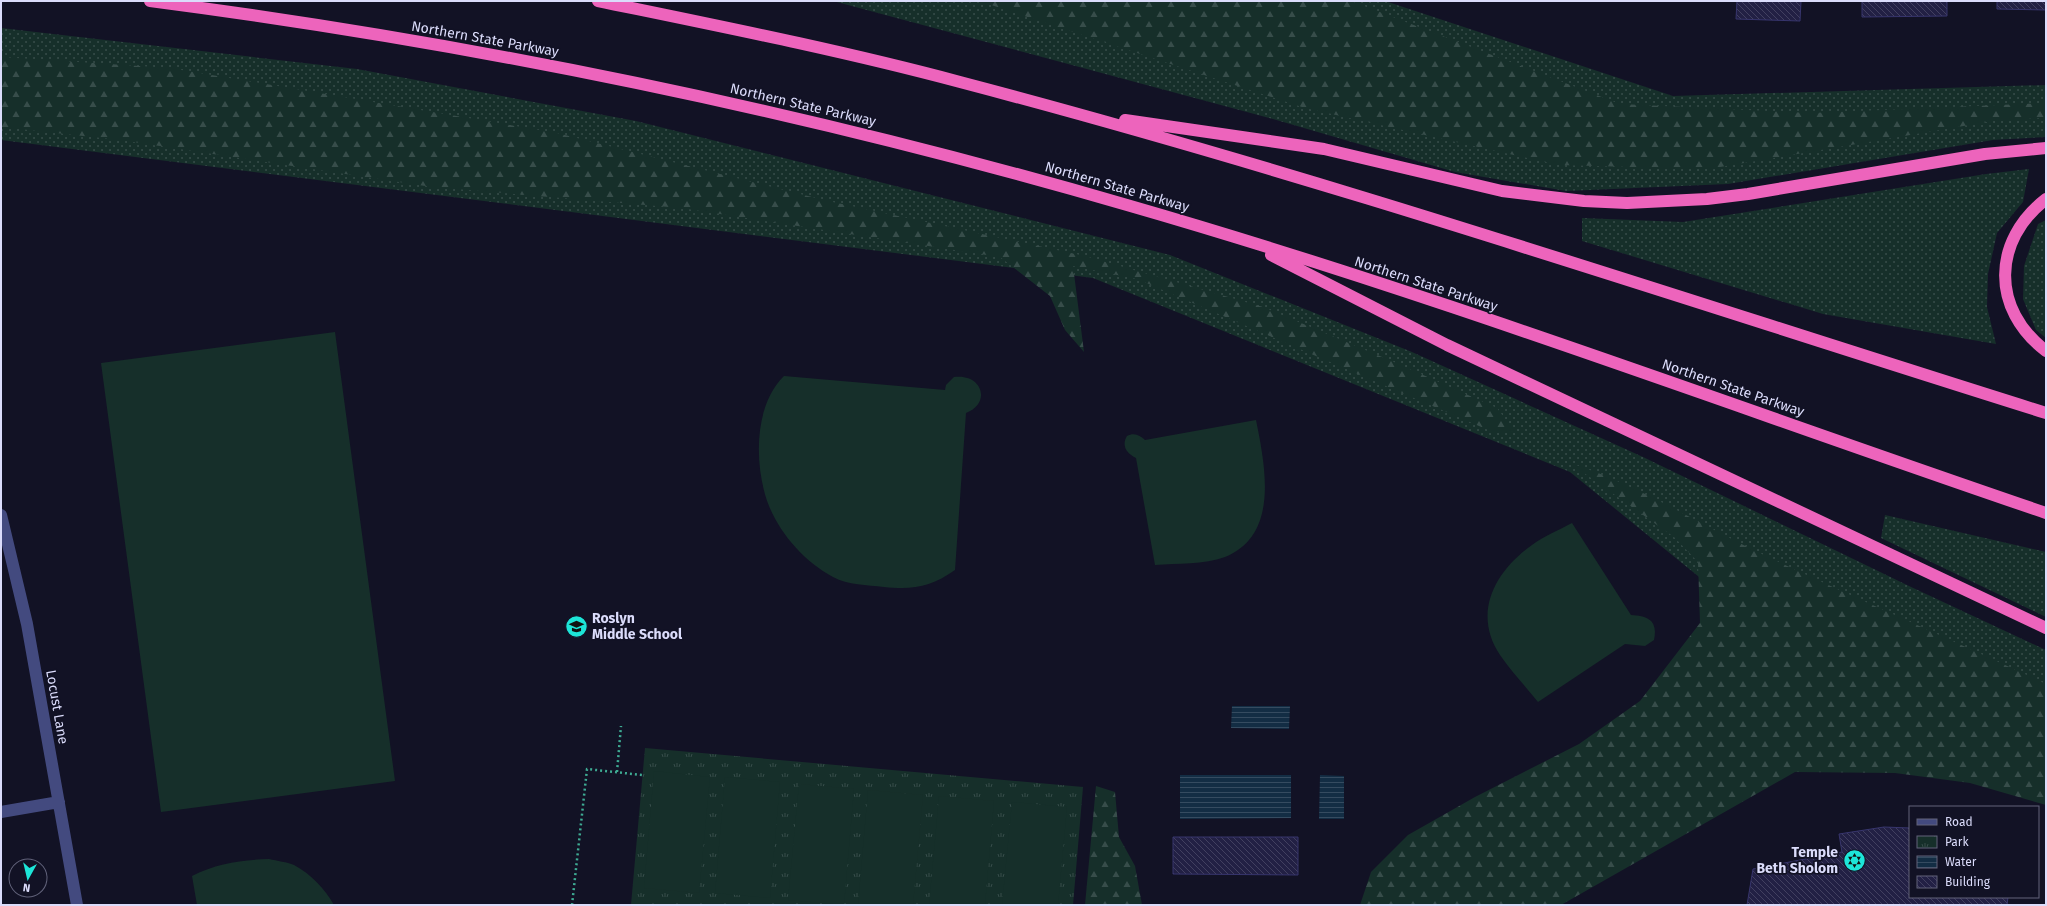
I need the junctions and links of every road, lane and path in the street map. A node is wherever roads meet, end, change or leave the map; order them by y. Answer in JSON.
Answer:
{"nodes":[{"id":1,"x":150,"y":1,"type":"edge"},
{"id":2,"x":598,"y":1,"type":"edge"},
{"id":3,"x":1077,"y":113,"type":"junction"},
{"id":4,"x":2046,"y":148,"type":"edge"},
{"id":5,"x":2046,"y":199,"type":"edge"},
{"id":6,"x":1238,"y":238,"type":"junction"},
{"id":7,"x":2046,"y":351,"type":"edge"},
{"id":8,"x":2046,"y":413,"type":"edge"},
{"id":9,"x":2046,"y":513,"type":"edge"},
{"id":10,"x":1,"y":515,"type":"edge"},
{"id":11,"x":2046,"y":628,"type":"edge"},
{"id":12,"x":621,"y":726,"type":"dead end"},
{"id":13,"x":617,"y":772,"type":"junction"},
{"id":14,"x":642,"y":775,"type":"dead end"},
{"id":15,"x":59,"y":802,"type":"junction"},
{"id":16,"x":1,"y":812,"type":"edge"},
{"id":17,"x":77,"y":905,"type":"edge"},
{"id":18,"x":572,"y":905,"type":"edge"}],
"edges":[{"from":1,"to":6,"type":"highway","name":"Northern State Parkway"},
{"from":2,"to":3,"type":"highway"},
{"from":3,"to":4,"type":"highway"},
{"from":3,"to":8,"type":"highway"},
{"from":5,"to":7,"type":"highway"},
{"from":6,"to":9,"type":"highway","name":"Northern State Parkway"},
{"from":6,"to":11,"type":"highway"},
{"from":10,"to":15,"type":"street","name":"Locust Lane"},
{"from":12,"to":13,"type":"path"},
{"from":13,"to":14,"type":"path"},
{"from":13,"to":18,"type":"path"},
{"from":15,"to":16,"type":"street"},
{"from":15,"to":17,"type":"street","name":"Locust Lane"}]}
